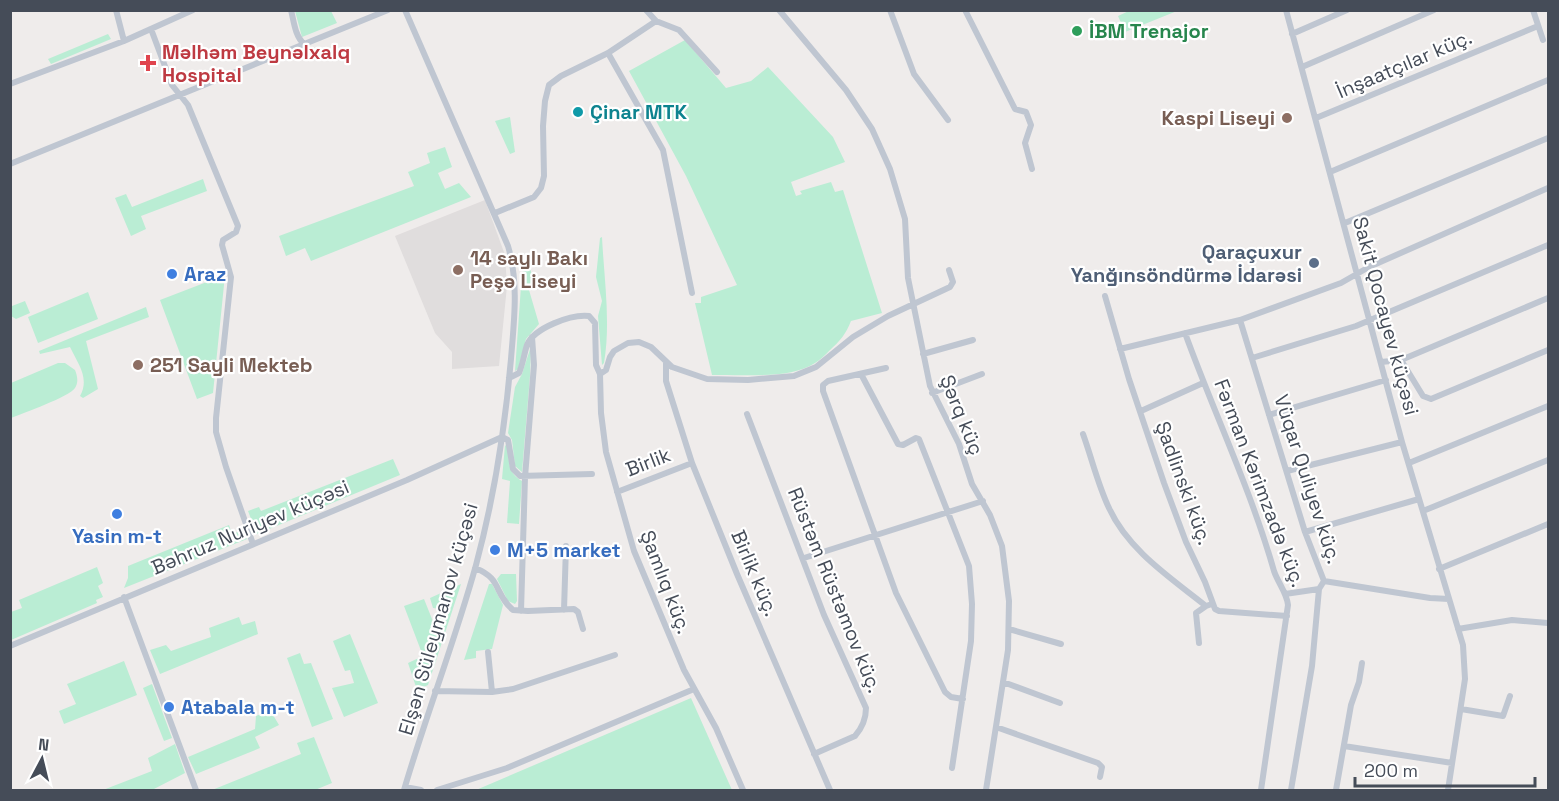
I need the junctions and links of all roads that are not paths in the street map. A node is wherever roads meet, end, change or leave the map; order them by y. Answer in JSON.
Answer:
{"nodes":[{"id":1,"x":116,"y":10,"type":"edge"},
{"id":2,"x":194,"y":10,"type":"edge"},
{"id":3,"x":291,"y":10,"type":"edge"},
{"id":4,"x":388,"y":10,"type":"edge"},
{"id":5,"x":405,"y":10,"type":"edge"},
{"id":6,"x":646,"y":10,"type":"edge"},
{"id":7,"x":779,"y":10,"type":"edge"},
{"id":8,"x":890,"y":10,"type":"edge"},
{"id":9,"x":965,"y":10,"type":"edge"},
{"id":10,"x":1286,"y":10,"type":"edge"},
{"id":11,"x":1347,"y":10,"type":"edge"},
{"id":12,"x":1434,"y":10,"type":"edge"},
{"id":13,"x":1533,"y":10,"type":"edge"},
{"id":14,"x":656,"y":21,"type":"junction"},
{"id":15,"x":1538,"y":26,"type":"junction"},
{"id":16,"x":151,"y":29,"type":"junction"},
{"id":17,"x":1292,"y":34,"type":"junction"},
{"id":18,"x":1543,"y":40,"type":"dead end"},
{"id":19,"x":124,"y":41,"type":"junction"},
{"id":20,"x":304,"y":44,"type":"junction"},
{"id":21,"x":608,"y":52,"type":"junction"},
{"id":22,"x":1302,"y":67,"type":"junction"},
{"id":23,"x":717,"y":72,"type":"dead end"},
{"id":24,"x":1548,"y":80,"type":"edge"},
{"id":25,"x":10,"y":84,"type":"edge"},
{"id":26,"x":180,"y":95,"type":"junction"},
{"id":27,"x":1316,"y":118,"type":"junction"},
{"id":28,"x":948,"y":120,"type":"dead end"},
{"id":29,"x":1548,"y":138,"type":"edge"},
{"id":30,"x":10,"y":164,"type":"edge"},
{"id":31,"x":1032,"y":169,"type":"dead end"},
{"id":32,"x":1330,"y":172,"type":"junction"},
{"id":33,"x":1548,"y":188,"type":"edge"},
{"id":34,"x":495,"y":213,"type":"junction"},
{"id":35,"x":1345,"y":223,"type":"junction"},
{"id":36,"x":1548,"y":245,"type":"edge"},
{"id":37,"x":950,"y":270,"type":"dead end"},
{"id":38,"x":1358,"y":274,"type":"junction"},
{"id":39,"x":692,"y":293,"type":"dead end"},
{"id":40,"x":1105,"y":296,"type":"dead end"},
{"id":41,"x":1548,"y":298,"type":"edge"},
{"id":42,"x":913,"y":304,"type":"junction"},
{"id":43,"x":1240,"y":320,"type":"junction"},
{"id":44,"x":1370,"y":321,"type":"junction"},
{"id":45,"x":1185,"y":333,"type":"junction"},
{"id":46,"x":532,"y":337,"type":"junction"},
{"id":47,"x":973,"y":340,"type":"dead end"},
{"id":48,"x":1120,"y":349,"type":"junction"},
{"id":49,"x":1548,"y":350,"type":"edge"},
{"id":50,"x":923,"y":354,"type":"junction"},
{"id":51,"x":1251,"y":358,"type":"junction"},
{"id":52,"x":1401,"y":360,"type":"junction"},
{"id":53,"x":1381,"y":362,"type":"junction"},
{"id":54,"x":666,"y":363,"type":"junction"},
{"id":55,"x":886,"y":368,"type":"dead end"},
{"id":56,"x":600,"y":374,"type":"junction"},
{"id":57,"x":861,"y":374,"type":"junction"},
{"id":58,"x":982,"y":374,"type":"dead end"},
{"id":59,"x":509,"y":378,"type":"junction"},
{"id":60,"x":1386,"y":380,"type":"junction"},
{"id":61,"x":1203,"y":384,"type":"junction"},
{"id":62,"x":932,"y":393,"type":"junction"},
{"id":63,"x":1548,"y":406,"type":"edge"},
{"id":64,"x":1141,"y":411,"type":"junction"},
{"id":65,"x":747,"y":414,"type":"dead end"},
{"id":66,"x":1269,"y":415,"type":"junction"},
{"id":67,"x":1083,"y":434,"type":"dead end"},
{"id":68,"x":502,"y":437,"type":"junction"},
{"id":69,"x":1402,"y":442,"type":"junction"},
{"id":70,"x":1548,"y":460,"type":"edge"},
{"id":71,"x":692,"y":463,"type":"junction"},
{"id":72,"x":1409,"y":463,"type":"junction"},
{"id":73,"x":1287,"y":471,"type":"junction"},
{"id":74,"x":592,"y":474,"type":"dead end"},
{"id":75,"x":525,"y":477,"type":"junction"},
{"id":76,"x":617,"y":492,"type":"junction"},
{"id":77,"x":1419,"y":499,"type":"junction"},
{"id":78,"x":983,"y":501,"type":"junction"},
{"id":79,"x":1423,"y":511,"type":"junction"},
{"id":80,"x":948,"y":513,"type":"junction"},
{"id":81,"x":1548,"y":524,"type":"edge"},
{"id":82,"x":1305,"y":532,"type":"junction"},
{"id":83,"x":876,"y":536,"type":"junction"},
{"id":84,"x":253,"y":544,"type":"junction"},
{"id":85,"x":566,"y":546,"type":"dead end"},
{"id":86,"x":804,"y":558,"type":"junction"},
{"id":87,"x":475,"y":568,"type":"junction"},
{"id":88,"x":1439,"y":568,"type":"junction"},
{"id":89,"x":1324,"y":581,"type":"junction"},
{"id":90,"x":1319,"y":589,"type":"junction"},
{"id":91,"x":1284,"y":594,"type":"junction"},
{"id":92,"x":124,"y":597,"type":"junction"},
{"id":93,"x":1449,"y":599,"type":"junction"},
{"id":94,"x":1209,"y":605,"type":"junction"},
{"id":95,"x":564,"y":610,"type":"junction"},
{"id":96,"x":521,"y":611,"type":"junction"},
{"id":97,"x":1287,"y":616,"type":"junction"},
{"id":98,"x":1548,"y":623,"type":"edge"},
{"id":99,"x":582,"y":628,"type":"dead end"},
{"id":100,"x":1009,"y":629,"type":"junction"},
{"id":101,"x":1458,"y":629,"type":"junction"},
{"id":102,"x":1199,"y":643,"type":"dead end"},
{"id":103,"x":1061,"y":644,"type":"dead end"},
{"id":104,"x":10,"y":646,"type":"edge"},
{"id":105,"x":488,"y":652,"type":"dead end"},
{"id":106,"x":615,"y":655,"type":"dead end"},
{"id":107,"x":1362,"y":663,"type":"dead end"},
{"id":108,"x":1003,"y":682,"type":"junction"},
{"id":109,"x":694,"y":689,"type":"junction"},
{"id":110,"x":435,"y":691,"type":"junction"},
{"id":111,"x":492,"y":692,"type":"junction"},
{"id":112,"x":1510,"y":696,"type":"dead end"},
{"id":113,"x":963,"y":699,"type":"junction"},
{"id":114,"x":1060,"y":703,"type":"dead end"},
{"id":115,"x":1461,"y":709,"type":"junction"},
{"id":116,"x":996,"y":727,"type":"junction"},
{"id":117,"x":1344,"y":746,"type":"junction"},
{"id":118,"x":814,"y":754,"type":"junction"},
{"id":119,"x":1452,"y":763,"type":"junction"},
{"id":120,"x":952,"y":768,"type":"dead end"},
{"id":121,"x":1100,"y":777,"type":"dead end"},
{"id":122,"x":405,"y":789,"type":"edge"},
{"id":123,"x":196,"y":790,"type":"edge"},
{"id":124,"x":421,"y":790,"type":"edge"},
{"id":125,"x":437,"y":790,"type":"edge"},
{"id":126,"x":743,"y":790,"type":"edge"},
{"id":127,"x":830,"y":790,"type":"edge"},
{"id":128,"x":986,"y":790,"type":"edge"},
{"id":129,"x":1261,"y":790,"type":"edge"},
{"id":130,"x":1290,"y":790,"type":"edge"},
{"id":131,"x":1336,"y":790,"type":"edge"},
{"id":132,"x":1448,"y":790,"type":"edge"}],
"edges":[{"from":1,"to":19,"type":"street"},
{"from":2,"to":16,"type":"street"},
{"from":3,"to":20,"type":"street"},
{"from":4,"to":20,"type":"street"},
{"from":5,"to":34,"type":"street","name":"Elşən Süleymanov küçəsi"},
{"from":6,"to":14,"type":"street"},
{"from":7,"to":42,"type":"street","name":"Şərq küç"},
{"from":8,"to":28,"type":"street"},
{"from":9,"to":31,"type":"street"},
{"from":10,"to":17,"type":"street","name":"Sakit Qocayev küçəsi"},
{"from":11,"to":17,"type":"street"},
{"from":12,"to":22,"type":"street"},
{"from":13,"to":15,"type":"street"},
{"from":14,"to":21,"type":"street"},
{"from":14,"to":23,"type":"street"},
{"from":15,"to":18,"type":"street"},
{"from":15,"to":27,"type":"street","name":"İnşaatçılar küç."},
{"from":16,"to":19,"type":"street"},
{"from":16,"to":26,"type":"street"},
{"from":17,"to":22,"type":"street","name":"Sakit Qocayev küçəsi"},
{"from":19,"to":25,"type":"street"},
{"from":20,"to":26,"type":"street"},
{"from":21,"to":34,"type":"street"},
{"from":21,"to":39,"type":"street"},
{"from":22,"to":27,"type":"street","name":"Sakit Qocayev küçəsi"},
{"from":24,"to":32,"type":"street"},
{"from":26,"to":30,"type":"street"},
{"from":26,"to":84,"type":"street"},
{"from":27,"to":32,"type":"street","name":"Sakit Qocayev küçəsi"},
{"from":29,"to":35,"type":"street"},
{"from":32,"to":35,"type":"street","name":"Sakit Qocayev küçəsi"},
{"from":33,"to":38,"type":"street"},
{"from":34,"to":59,"type":"street","name":"Elşən Süleymanov küçəsi"},
{"from":35,"to":38,"type":"street","name":"Sakit Qocayev küçəsi"},
{"from":36,"to":44,"type":"street"},
{"from":37,"to":42,"type":"street"},
{"from":38,"to":43,"type":"street"},
{"from":38,"to":44,"type":"street","name":"Sakit Qocayev küçəsi"},
{"from":40,"to":48,"type":"street","name":"Şadlinski küç."},
{"from":41,"to":52,"type":"street"},
{"from":42,"to":50,"type":"street","name":"Şərq küç"},
{"from":42,"to":54,"type":"street"},
{"from":43,"to":45,"type":"street"},
{"from":43,"to":51,"type":"street","name":"Vüqar Quliyev küç."},
{"from":44,"to":51,"type":"street"},
{"from":44,"to":53,"type":"street","name":"Sakit Qocayev küçəsi"},
{"from":45,"to":48,"type":"street"},
{"from":45,"to":61,"type":"street","name":"Fərman Kərimzadə küç."},
{"from":46,"to":56,"type":"street","name":"Şamlıq küç."},
{"from":46,"to":59,"type":"street"},
{"from":46,"to":75,"type":"street"},
{"from":47,"to":50,"type":"street"},
{"from":48,"to":64,"type":"street","name":"Şadlinski küç."},
{"from":49,"to":52,"type":"street"},
{"from":50,"to":62,"type":"street","name":"Şərq küç"},
{"from":51,"to":66,"type":"street","name":"Vüqar Quliyev küç."},
{"from":52,"to":53,"type":"street"},
{"from":53,"to":60,"type":"street","name":"Sakit Qocayev küçəsi"},
{"from":54,"to":56,"type":"street"},
{"from":54,"to":71,"type":"street","name":"Birlik küç."},
{"from":55,"to":57,"type":"street"},
{"from":56,"to":76,"type":"street","name":"Şamlıq küç."},
{"from":57,"to":80,"type":"street"},
{"from":57,"to":83,"type":"street"},
{"from":58,"to":62,"type":"street"},
{"from":59,"to":68,"type":"street","name":"Elşən Süleymanov küçəsi"},
{"from":60,"to":66,"type":"street"},
{"from":60,"to":69,"type":"street","name":"Sakit Qocayev küçəsi"},
{"from":61,"to":64,"type":"street"},
{"from":61,"to":91,"type":"street","name":"Fərman Kərimzadə küç."},
{"from":62,"to":78,"type":"street","name":"Şərq küç"},
{"from":63,"to":72,"type":"street"},
{"from":64,"to":94,"type":"street","name":"Şadlinski küç."},
{"from":65,"to":86,"type":"street","name":"Rüstəm Rüstəmov küç."},
{"from":66,"to":73,"type":"street","name":"Vüqar Quliyev küç."},
{"from":67,"to":94,"type":"street"},
{"from":68,"to":75,"type":"street"},
{"from":68,"to":84,"type":"street","name":"Bəhruz Nuriyev küçəsi"},
{"from":68,"to":87,"type":"street","name":"Elşən Süleymanov küçəsi"},
{"from":69,"to":72,"type":"street","name":"Sakit Qocayev küçəsi"},
{"from":69,"to":73,"type":"street"},
{"from":70,"to":79,"type":"street"},
{"from":71,"to":76,"type":"street","name":"Birlik"},
{"from":71,"to":118,"type":"street","name":"Birlik küç."},
{"from":72,"to":77,"type":"street","name":"Sakit Qocayev küçəsi"},
{"from":73,"to":82,"type":"street","name":"Vüqar Quliyev küç."},
{"from":74,"to":75,"type":"street"},
{"from":75,"to":96,"type":"street"},
{"from":76,"to":109,"type":"street","name":"Şamlıq küç."},
{"from":77,"to":79,"type":"street","name":"Sakit Qocayev küçəsi"},
{"from":77,"to":82,"type":"street"},
{"from":78,"to":80,"type":"street"},
{"from":78,"to":100,"type":"street","name":"Şərq küç"},
{"from":79,"to":88,"type":"street","name":"Sakit Qocayev küçəsi"},
{"from":80,"to":83,"type":"street"},
{"from":80,"to":113,"type":"street"},
{"from":81,"to":88,"type":"street"},
{"from":82,"to":89,"type":"street","name":"Vüqar Quliyev küç."},
{"from":83,"to":86,"type":"street"},
{"from":83,"to":113,"type":"street"},
{"from":84,"to":92,"type":"street","name":"Bəhruz Nuriyev küçəsi"},
{"from":85,"to":95,"type":"street"},
{"from":86,"to":118,"type":"street","name":"Rüstəm Rüstəmov küç."},
{"from":87,"to":96,"type":"street"},
{"from":87,"to":110,"type":"street","name":"Elşən Süleymanov küçəsi"},
{"from":88,"to":93,"type":"street","name":"Sakit Qocayev küçəsi"},
{"from":89,"to":90,"type":"street","name":"Vüqar Quliyev küç."},
{"from":89,"to":93,"type":"street"},
{"from":90,"to":91,"type":"street"},
{"from":90,"to":130,"type":"street","name":"Vüqar Quliyev küç."},
{"from":91,"to":97,"type":"street","name":"Fərman Kərimzadə küç."},
{"from":92,"to":104,"type":"street","name":"Bəhruz Nuriyev küçəsi"},
{"from":92,"to":123,"type":"street"},
{"from":93,"to":101,"type":"street","name":"Sakit Qocayev küçəsi"},
{"from":94,"to":97,"type":"street"},
{"from":94,"to":102,"type":"street"},
{"from":95,"to":96,"type":"street"},
{"from":95,"to":99,"type":"street"},
{"from":97,"to":129,"type":"street","name":"Fərman Kərimzadə küç."},
{"from":98,"to":101,"type":"street"},
{"from":100,"to":103,"type":"street"},
{"from":100,"to":108,"type":"street","name":"Şərq küç"},
{"from":101,"to":115,"type":"street","name":"Sakit Qocayev küçəsi"},
{"from":105,"to":111,"type":"street"},
{"from":106,"to":111,"type":"street"},
{"from":107,"to":117,"type":"street"},
{"from":108,"to":114,"type":"street"},
{"from":108,"to":116,"type":"street","name":"Şərq küç"},
{"from":109,"to":125,"type":"street"},
{"from":109,"to":126,"type":"street","name":"Şamlıq küç."},
{"from":110,"to":111,"type":"street"},
{"from":110,"to":122,"type":"street","name":"Elşən Süleymanov küçəsi"},
{"from":112,"to":115,"type":"street"},
{"from":113,"to":120,"type":"street"},
{"from":115,"to":119,"type":"street","name":"Sakit Qocayev küçəsi"},
{"from":116,"to":121,"type":"street"},
{"from":116,"to":128,"type":"street","name":"Şərq küç"},
{"from":117,"to":119,"type":"street"},
{"from":117,"to":131,"type":"street"},
{"from":118,"to":127,"type":"street","name":"Birlik küç."},
{"from":119,"to":132,"type":"street","name":"Sakit Qocayev küçəsi"},
{"from":122,"to":124,"type":"street"}]}
